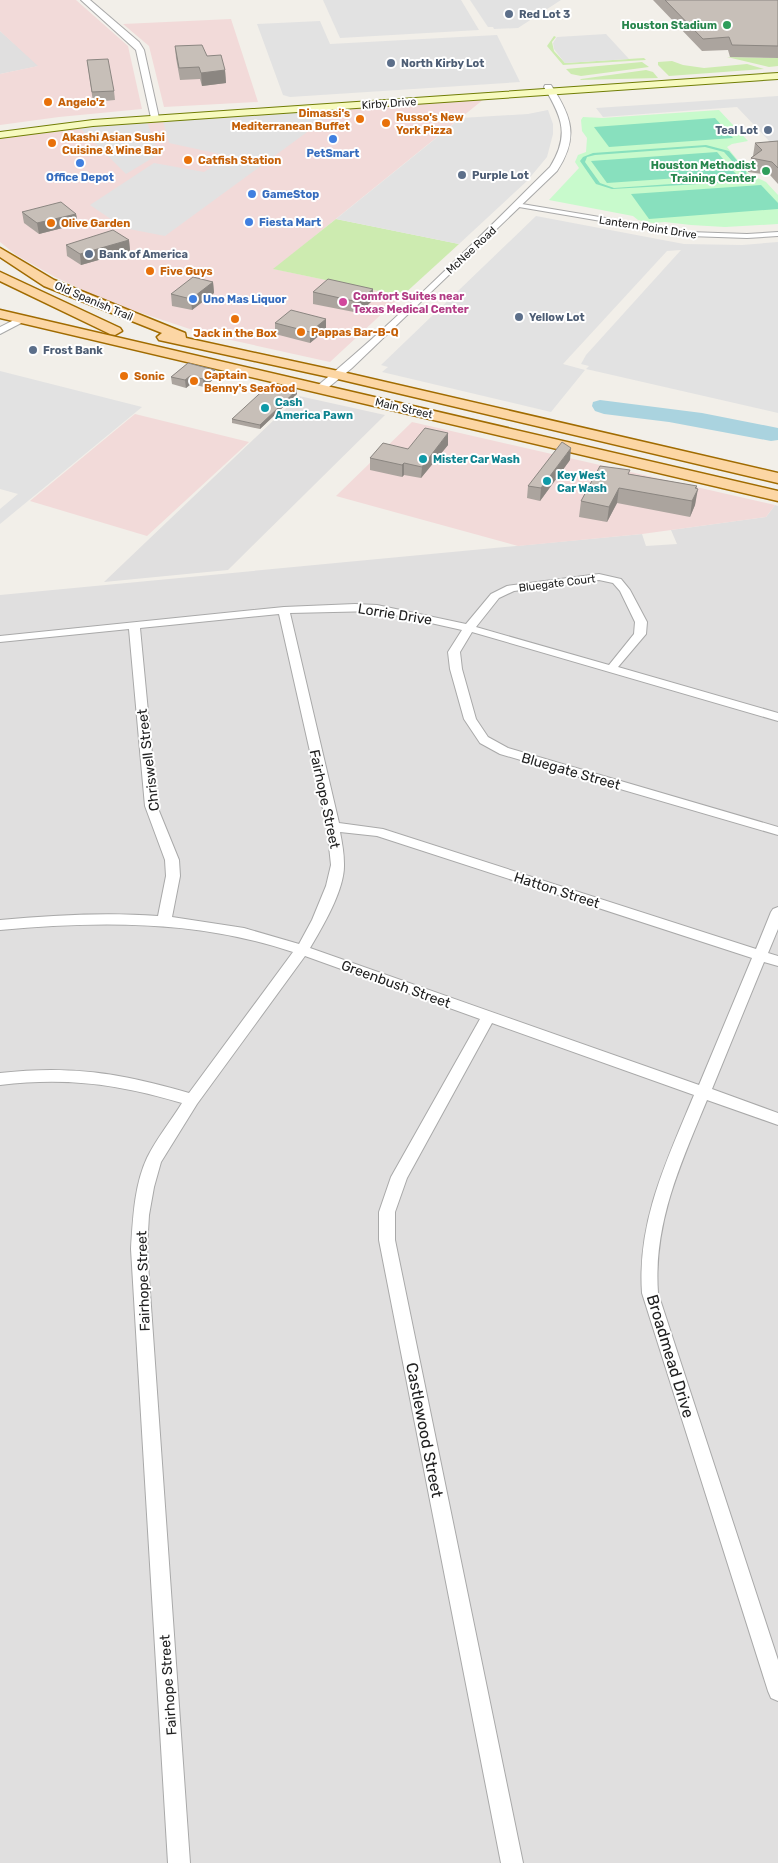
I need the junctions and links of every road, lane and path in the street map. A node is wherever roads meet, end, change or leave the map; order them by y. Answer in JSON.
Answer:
{"nodes":[{"id":1,"x":85,"y":0,"type":"edge"},
{"id":2,"x":778,"y":71,"type":"edge"},
{"id":3,"x":778,"y":76,"type":"edge"},
{"id":4,"x":705,"y":79,"type":"junction"},
{"id":5,"x":549,"y":90,"type":"junction"},
{"id":6,"x":154,"y":115,"type":"junction"},
{"id":7,"x":0,"y":129,"type":"edge"},
{"id":8,"x":0,"y":135,"type":"edge"},
{"id":9,"x":519,"y":204,"type":"junction"},
{"id":10,"x":778,"y":234,"type":"edge"},
{"id":11,"x":0,"y":252,"type":"edge"},
{"id":12,"x":0,"y":276,"type":"edge"},
{"id":13,"x":50,"y":283,"type":"junction"},
{"id":14,"x":26,"y":291,"type":"junction"},
{"id":15,"x":0,"y":314,"type":"edge"},
{"id":16,"x":22,"y":319,"type":"junction"},
{"id":17,"x":97,"y":323,"type":"junction"},
{"id":18,"x":0,"y":332,"type":"edge"},
{"id":19,"x":191,"y":343,"type":"junction"},
{"id":20,"x":153,"y":350,"type":"junction"},
{"id":21,"x":338,"y":374,"type":"junction"},
{"id":22,"x":320,"y":389,"type":"junction"},
{"id":23,"x":677,"y":455,"type":"junction"},
{"id":24,"x":666,"y":469,"type":"junction"},
{"id":25,"x":778,"y":478,"type":"edge"},
{"id":26,"x":778,"y":496,"type":"edge"},
{"id":27,"x":284,"y":610,"type":"junction"},
{"id":28,"x":134,"y":625,"type":"junction"},
{"id":29,"x":469,"y":628,"type":"junction"},
{"id":30,"x":0,"y":639,"type":"edge"},
{"id":31,"x":611,"y":669,"type":"junction"},
{"id":32,"x":778,"y":717,"type":"edge"},
{"id":33,"x":333,"y":827,"type":"junction"},
{"id":34,"x":778,"y":831,"type":"edge"},
{"id":35,"x":778,"y":912,"type":"edge"},
{"id":36,"x":164,"y":921,"type":"junction"},
{"id":37,"x":0,"y":925,"type":"edge"},
{"id":38,"x":302,"y":950,"type":"junction"},
{"id":39,"x":759,"y":955,"type":"junction"},
{"id":40,"x":778,"y":961,"type":"edge"},
{"id":41,"x":488,"y":1017,"type":"junction"},
{"id":42,"x":0,"y":1079,"type":"edge"},
{"id":43,"x":702,"y":1092,"type":"junction"},
{"id":44,"x":192,"y":1100,"type":"junction"},
{"id":45,"x":778,"y":1120,"type":"edge"},
{"id":46,"x":778,"y":1691,"type":"edge"},
{"id":47,"x":179,"y":1863,"type":"edge"},
{"id":48,"x":512,"y":1863,"type":"edge"}],
"edges":[{"from":1,"to":6,"type":"street"},
{"from":2,"to":4,"type":"main road","name":"Kirby Drive"},
{"from":3,"to":4,"type":"main road","name":"Kirby Drive"},
{"from":4,"to":5,"type":"main road","name":"Kirby Drive"},
{"from":5,"to":6,"type":"main road","name":"Kirby Drive"},
{"from":5,"to":9,"type":"street","name":"McNee Road"},
{"from":6,"to":7,"type":"main road","name":"Kirby Drive"},
{"from":6,"to":8,"type":"main road","name":"Kirby Drive"},
{"from":9,"to":10,"type":"street","name":"Lantern Point Drive"},
{"from":9,"to":21,"type":"street","name":"McNee Road"},
{"from":11,"to":13,"type":"main road","name":"Old Spanish Trail"},
{"from":12,"to":14,"type":"main road","name":"Old Spanish Trail"},
{"from":13,"to":14,"type":"main road"},
{"from":13,"to":19,"type":"main road","name":"Old Spanish Trail"},
{"from":14,"to":17,"type":"main road","name":"Old Spanish Trail"},
{"from":15,"to":16,"type":"main road","name":"Main Street"},
{"from":16,"to":17,"type":"main road","name":"Main Street"},
{"from":16,"to":18,"type":"street"},
{"from":16,"to":20,"type":"main road","name":"Main Street"},
{"from":17,"to":19,"type":"main road","name":"Main Street"},
{"from":17,"to":20,"type":"main road","name":"Old Spanish Trail"},
{"from":19,"to":21,"type":"main road","name":"Main Street"},
{"from":20,"to":22,"type":"main road","name":"Main Street"},
{"from":21,"to":22,"type":"street","name":"McNee Road"},
{"from":21,"to":23,"type":"main road","name":"Main Street"},
{"from":22,"to":24,"type":"main road","name":"Main Street"},
{"from":23,"to":24,"type":"main road"},
{"from":23,"to":25,"type":"main road","name":"Main Street"},
{"from":24,"to":26,"type":"main road","name":"Main Street"},
{"from":27,"to":28,"type":"street","name":"Lorrie Drive"},
{"from":27,"to":29,"type":"street","name":"Lorrie Drive"},
{"from":27,"to":33,"type":"street","name":"Fairhope Street"},
{"from":28,"to":30,"type":"street","name":"Lorrie Drive"},
{"from":28,"to":36,"type":"street","name":"Chriswell Street"},
{"from":29,"to":31,"type":"street","name":"Lorrie Drive"},
{"from":29,"to":31,"type":"street","name":"Bluegate Court"},
{"from":29,"to":34,"type":"street","name":"Bluegate Street"},
{"from":31,"to":32,"type":"street","name":"Lorrie Drive"},
{"from":33,"to":38,"type":"street","name":"Fairhope Street"},
{"from":33,"to":39,"type":"street","name":"Hatton Street"},
{"from":35,"to":39,"type":"street","name":"Broadmead Drive"},
{"from":36,"to":37,"type":"street","name":"Greenbush Street"},
{"from":36,"to":38,"type":"street","name":"Greenbush Street"},
{"from":38,"to":41,"type":"street","name":"Greenbush Street"},
{"from":38,"to":44,"type":"street","name":"Fairhope Street"},
{"from":39,"to":40,"type":"street","name":"Hatton Street"},
{"from":39,"to":43,"type":"street","name":"Broadmead Drive"},
{"from":41,"to":43,"type":"street","name":"Greenbush Street"},
{"from":41,"to":48,"type":"street","name":"Castlewood Street"},
{"from":42,"to":44,"type":"street"},
{"from":43,"to":45,"type":"street","name":"Greenbush Street"},
{"from":43,"to":46,"type":"street","name":"Broadmead Drive"},
{"from":44,"to":47,"type":"street","name":"Fairhope Street"}]}
